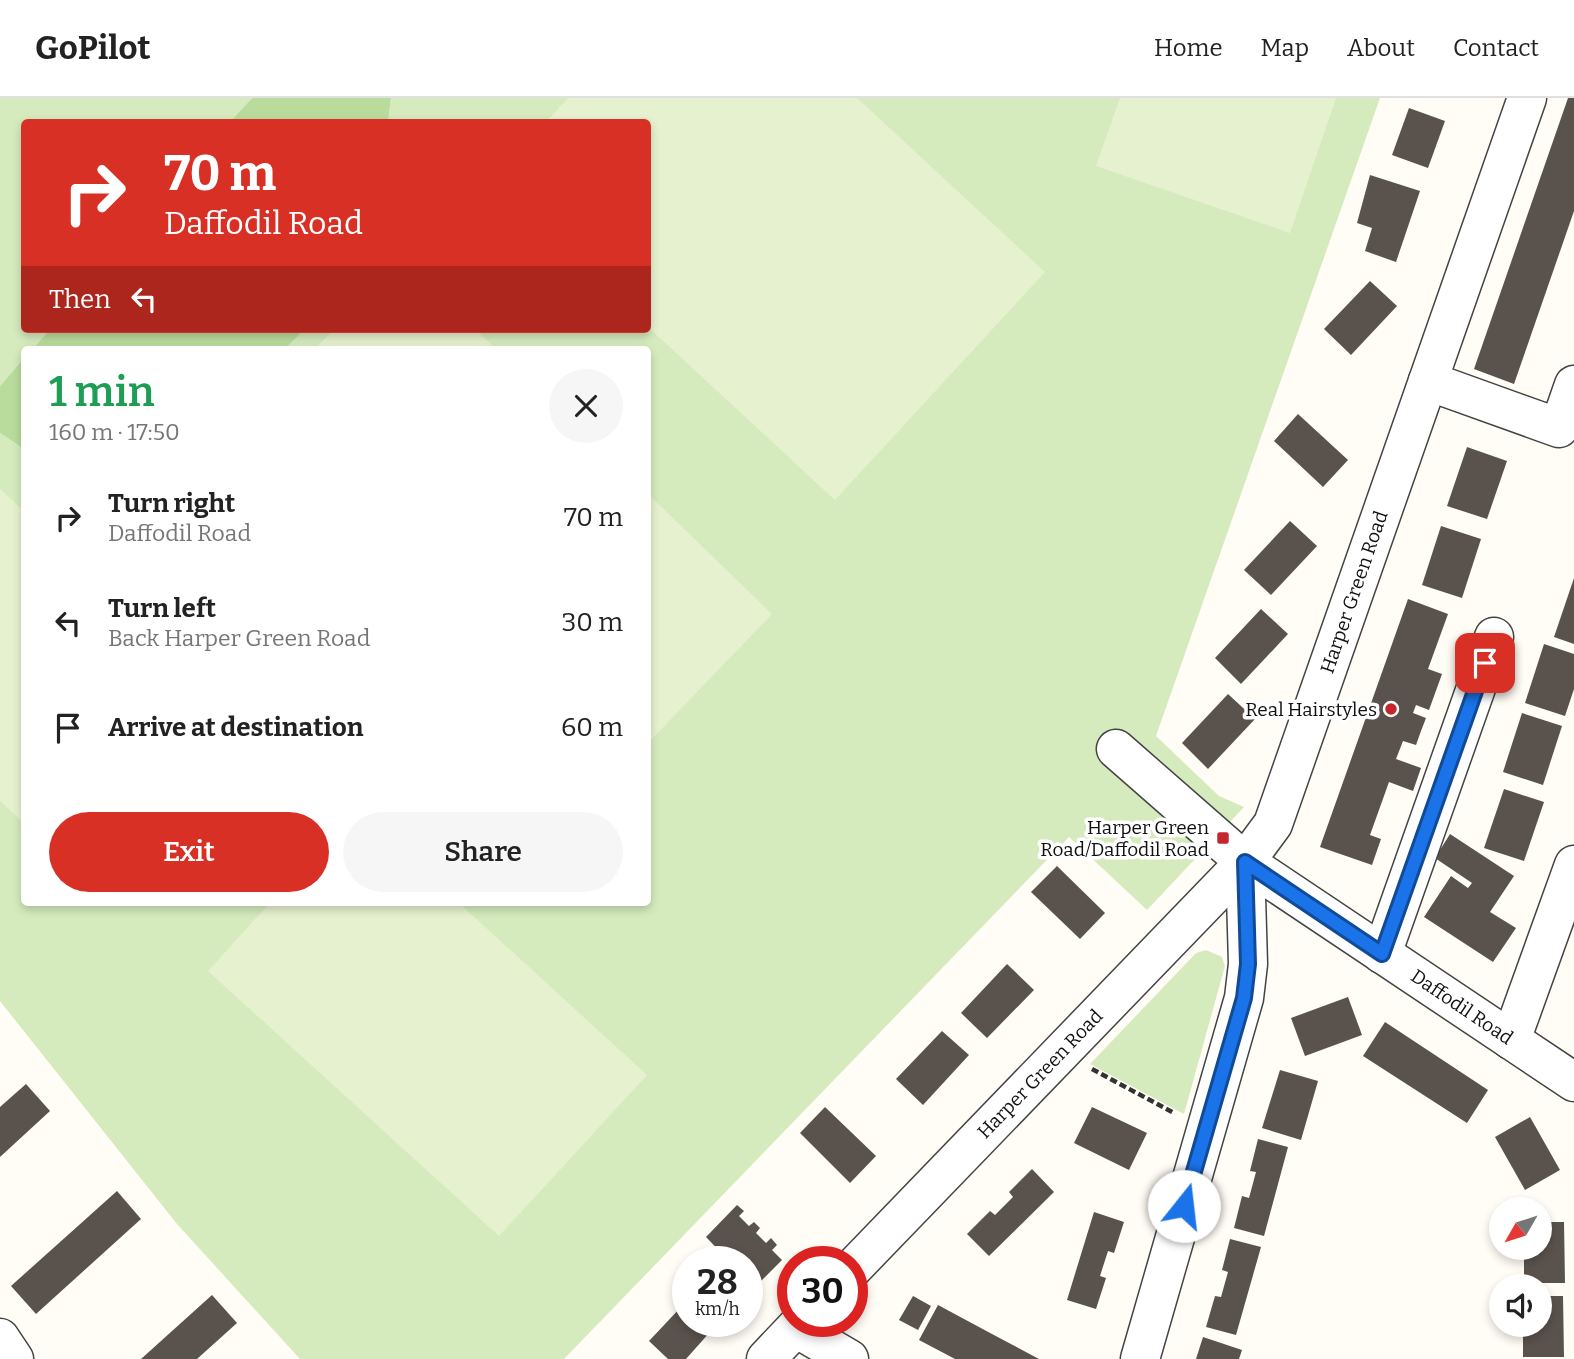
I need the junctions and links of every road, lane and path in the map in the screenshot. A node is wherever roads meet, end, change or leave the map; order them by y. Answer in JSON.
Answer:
{"nodes":[{"id":1,"x":1527,"y":98,"type":"edge"},
{"id":2,"x":1428,"y":381,"type":"junction"},
{"id":3,"x":1574,"y":385,"type":"edge"},
{"id":4,"x":1494,"y":637,"type":"dead end"},
{"id":5,"x":1116,"y":749,"type":"dead end"},
{"id":6,"x":1245,"y":862,"type":"junction"},
{"id":7,"x":1574,"y":865,"type":"edge"},
{"id":8,"x":1382,"y":954,"type":"junction"},
{"id":9,"x":1511,"y":1040,"type":"junction"},
{"id":10,"x":1061,"y":1053,"type":"junction"},
{"id":11,"x":1574,"y":1082,"type":"edge"},
{"id":12,"x":1206,"y":1130,"type":"junction"},
{"id":13,"x":868,"y":1252,"type":"edge"},
{"id":14,"x":787,"y":1337,"type":"edge"},
{"id":15,"x":817,"y":1337,"type":"edge"},
{"id":16,"x":0,"y":1338,"type":"edge"},
{"id":17,"x":14,"y":1359,"type":"edge"},
{"id":18,"x":766,"y":1359,"type":"edge"},
{"id":19,"x":849,"y":1359,"type":"edge"},
{"id":20,"x":1140,"y":1359,"type":"edge"}],
"edges":[{"from":1,"to":2,"type":"street","name":"Harper Green Road"},
{"from":2,"to":3,"type":"street"},
{"from":2,"to":6,"type":"street","name":"Harper Green Road"},
{"from":4,"to":8,"type":"street"},
{"from":5,"to":6,"type":"street","name":"Daffodil Road"},
{"from":6,"to":8,"type":"street","name":"Daffodil Road"},
{"from":6,"to":10,"type":"street","name":"Harper Green Road"},
{"from":6,"to":12,"type":"street"},
{"from":7,"to":9,"type":"street"},
{"from":8,"to":9,"type":"street","name":"Daffodil Road"},
{"from":9,"to":11,"type":"street","name":"Daffodil Road"},
{"from":10,"to":12,"type":"path"},
{"from":10,"to":13,"type":"street","name":"Harper Green Road"},
{"from":12,"to":20,"type":"street"},
{"from":14,"to":18,"type":"street"},
{"from":15,"to":19,"type":"street"},
{"from":16,"to":17,"type":"street"}]}
